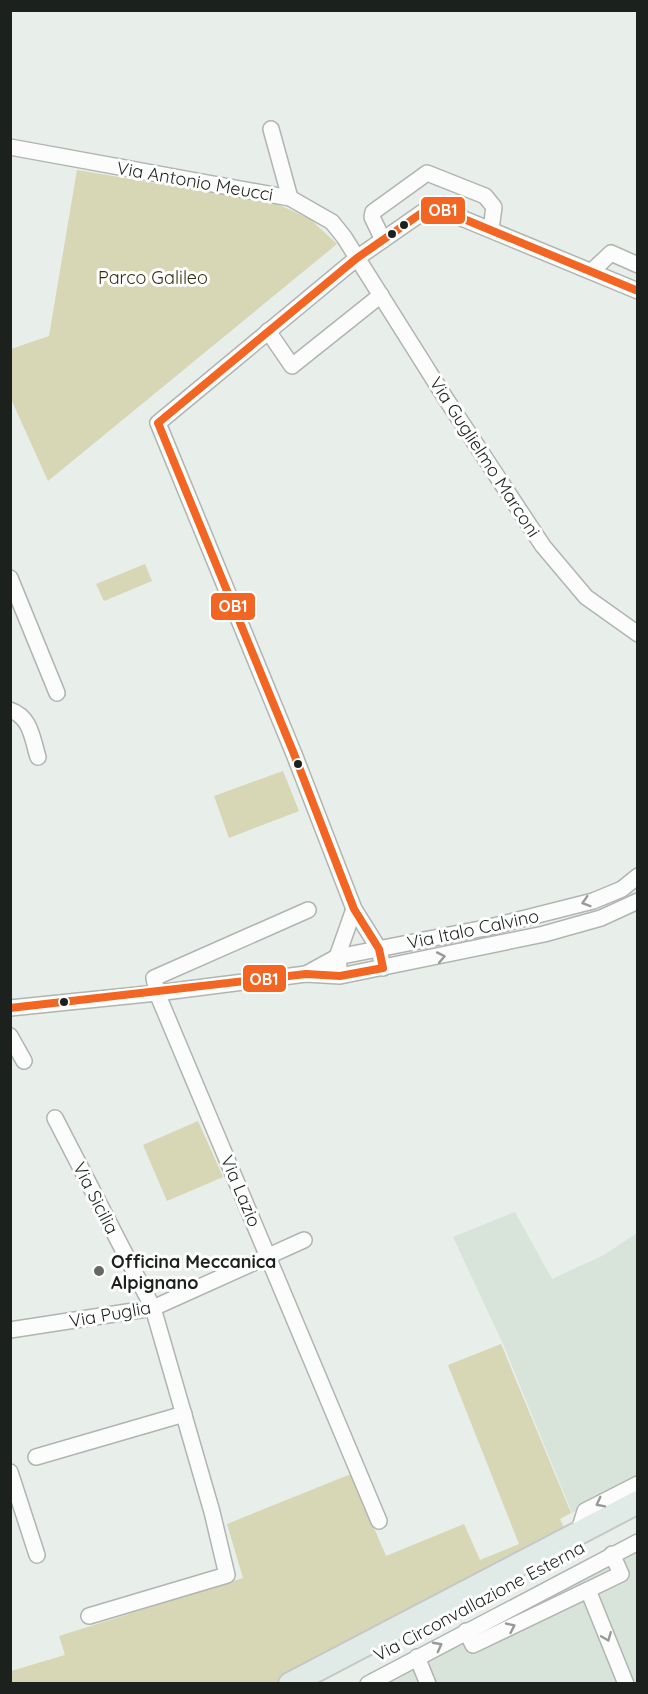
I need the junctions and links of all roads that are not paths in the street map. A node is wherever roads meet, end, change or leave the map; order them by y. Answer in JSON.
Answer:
{"nodes":[{"id":1,"x":271,"y":129,"type":"dead end"},
{"id":2,"x":10,"y":147,"type":"edge"},
{"id":3,"x":290,"y":198,"type":"junction"},
{"id":4,"x":491,"y":229,"type":"junction"},
{"id":5,"x":383,"y":240,"type":"junction"},
{"id":6,"x":357,"y":258,"type":"junction"},
{"id":7,"x":638,"y":265,"type":"edge"},
{"id":8,"x":592,"y":272,"type":"junction"},
{"id":9,"x":638,"y":291,"type":"edge"},
{"id":10,"x":381,"y":295,"type":"junction"},
{"id":11,"x":268,"y":331,"type":"junction"},
{"id":12,"x":10,"y":578,"type":"edge"},
{"id":13,"x":638,"y":634,"type":"edge"},
{"id":14,"x":57,"y":693,"type":"dead end"},
{"id":15,"x":10,"y":710,"type":"edge"},
{"id":16,"x":38,"y":757,"type":"dead end"},
{"id":17,"x":638,"y":876,"type":"edge"},
{"id":18,"x":638,"y":902,"type":"edge"},
{"id":19,"x":354,"y":909,"type":"junction"},
{"id":20,"x":308,"y":910,"type":"dead end"},
{"id":21,"x":378,"y":949,"type":"junction"},
{"id":22,"x":337,"y":957,"type":"junction"},
{"id":23,"x":384,"y":968,"type":"junction"},
{"id":24,"x":306,"y":974,"type":"junction"},
{"id":25,"x":340,"y":976,"type":"junction"},
{"id":26,"x":157,"y":993,"type":"junction"},
{"id":27,"x":10,"y":1008,"type":"edge"},
{"id":28,"x":10,"y":1036,"type":"edge"},
{"id":29,"x":24,"y":1061,"type":"dead end"},
{"id":30,"x":55,"y":1118,"type":"dead end"},
{"id":31,"x":304,"y":1240,"type":"dead end"},
{"id":32,"x":268,"y":1256,"type":"junction"},
{"id":33,"x":153,"y":1308,"type":"junction"},
{"id":34,"x":10,"y":1330,"type":"edge"},
{"id":35,"x":184,"y":1414,"type":"junction"},
{"id":36,"x":36,"y":1457,"type":"dead end"},
{"id":37,"x":10,"y":1472,"type":"edge"},
{"id":38,"x":638,"y":1484,"type":"edge"},
{"id":39,"x":638,"y":1502,"type":"edge"},
{"id":40,"x":638,"y":1518,"type":"edge"},
{"id":41,"x":379,"y":1521,"type":"dead end"},
{"id":42,"x":578,"y":1534,"type":"junction"},
{"id":43,"x":638,"y":1542,"type":"edge"},
{"id":44,"x":612,"y":1554,"type":"junction"},
{"id":45,"x":37,"y":1555,"type":"dead end"},
{"id":46,"x":588,"y":1590,"type":"junction"},
{"id":47,"x":89,"y":1616,"type":"dead end"},
{"id":48,"x":466,"y":1631,"type":"junction"},
{"id":49,"x":417,"y":1657,"type":"junction"},
{"id":50,"x":290,"y":1683,"type":"edge"},
{"id":51,"x":320,"y":1683,"type":"edge"},
{"id":52,"x":368,"y":1683,"type":"edge"},
{"id":53,"x":428,"y":1683,"type":"edge"},
{"id":54,"x":626,"y":1683,"type":"edge"}],
"edges":[{"from":1,"to":3,"type":"street"},
{"from":2,"to":3,"type":"street","name":"Via Antonio Meucci"},
{"from":3,"to":6,"type":"street","name":"Via Antonio Meucci"},
{"from":4,"to":5,"type":"street"},
{"from":4,"to":5,"type":"street"},
{"from":4,"to":8,"type":"street"},
{"from":5,"to":6,"type":"street"},
{"from":6,"to":10,"type":"street","name":"Via Guglielmo Marconi"},
{"from":6,"to":11,"type":"street"},
{"from":7,"to":8,"type":"street"},
{"from":8,"to":9,"type":"street"},
{"from":10,"to":11,"type":"street"},
{"from":10,"to":13,"type":"street","name":"Via Guglielmo Marconi"},
{"from":11,"to":19,"type":"street"},
{"from":12,"to":14,"type":"street"},
{"from":15,"to":16,"type":"street"},
{"from":17,"to":21,"type":"street","name":"Via Italo Calvino","one_way":true},
{"from":23,"to":18,"type":"street","name":"Via Italo Calvino","one_way":true},
{"from":19,"to":21,"type":"street"},
{"from":19,"to":22,"type":"street"},
{"from":20,"to":26,"type":"street"},
{"from":21,"to":22,"type":"street","name":"Via Italo Calvino"},
{"from":21,"to":23,"type":"street"},
{"from":22,"to":24,"type":"street","name":"Via Italo Calvino"},
{"from":22,"to":25,"type":"street"},
{"from":23,"to":25,"type":"street","name":"Via Italo Calvino"},
{"from":24,"to":25,"type":"street","name":"Via Italo Calvino"},
{"from":24,"to":26,"type":"street","name":"Via Italo Calvino"},
{"from":26,"to":27,"type":"street","name":"Via Italo Calvino"},
{"from":26,"to":32,"type":"street","name":"Via Lazio"},
{"from":28,"to":29,"type":"street"},
{"from":30,"to":33,"type":"street","name":"Via Sicilia"},
{"from":31,"to":32,"type":"street","name":"Via Puglia"},
{"from":32,"to":33,"type":"street","name":"Via Puglia"},
{"from":32,"to":41,"type":"street","name":"Via Lazio"},
{"from":33,"to":34,"type":"street","name":"Via Puglia"},
{"from":33,"to":35,"type":"street","name":"Via Sicilia"},
{"from":35,"to":36,"type":"street"},
{"from":35,"to":47,"type":"street","name":"Via Sicilia"},
{"from":37,"to":45,"type":"street"},
{"from":38,"to":42,"type":"street","name":"Via Circonvallazione Esterna","one_way":true},
{"from":39,"to":42,"type":"main road","name":"Via Circonvallazione Esterna"},
{"from":40,"to":51,"type":"main road","name":"Via Circonvallazione Esterna"},
{"from":42,"to":50,"type":"main road","name":"Via Circonvallazione Esterna"},
{"from":43,"to":44,"type":"street","name":"Via Circonvallazione Esterna"},
{"from":44,"to":46,"type":"street","name":"Via Circonvallazione Esterna"},
{"from":44,"to":48,"type":"street","name":"Via Circonvallazione Esterna"},
{"from":48,"to":46,"type":"street","name":"Via Circonvallazione Esterna","one_way":true},
{"from":46,"to":54,"type":"street","one_way":true},
{"from":49,"to":48,"type":"street","name":"Via Circonvallazione Esterna","one_way":true},
{"from":49,"to":52,"type":"street","name":"Via Circonvallazione Esterna"},
{"from":49,"to":53,"type":"street"}]}
